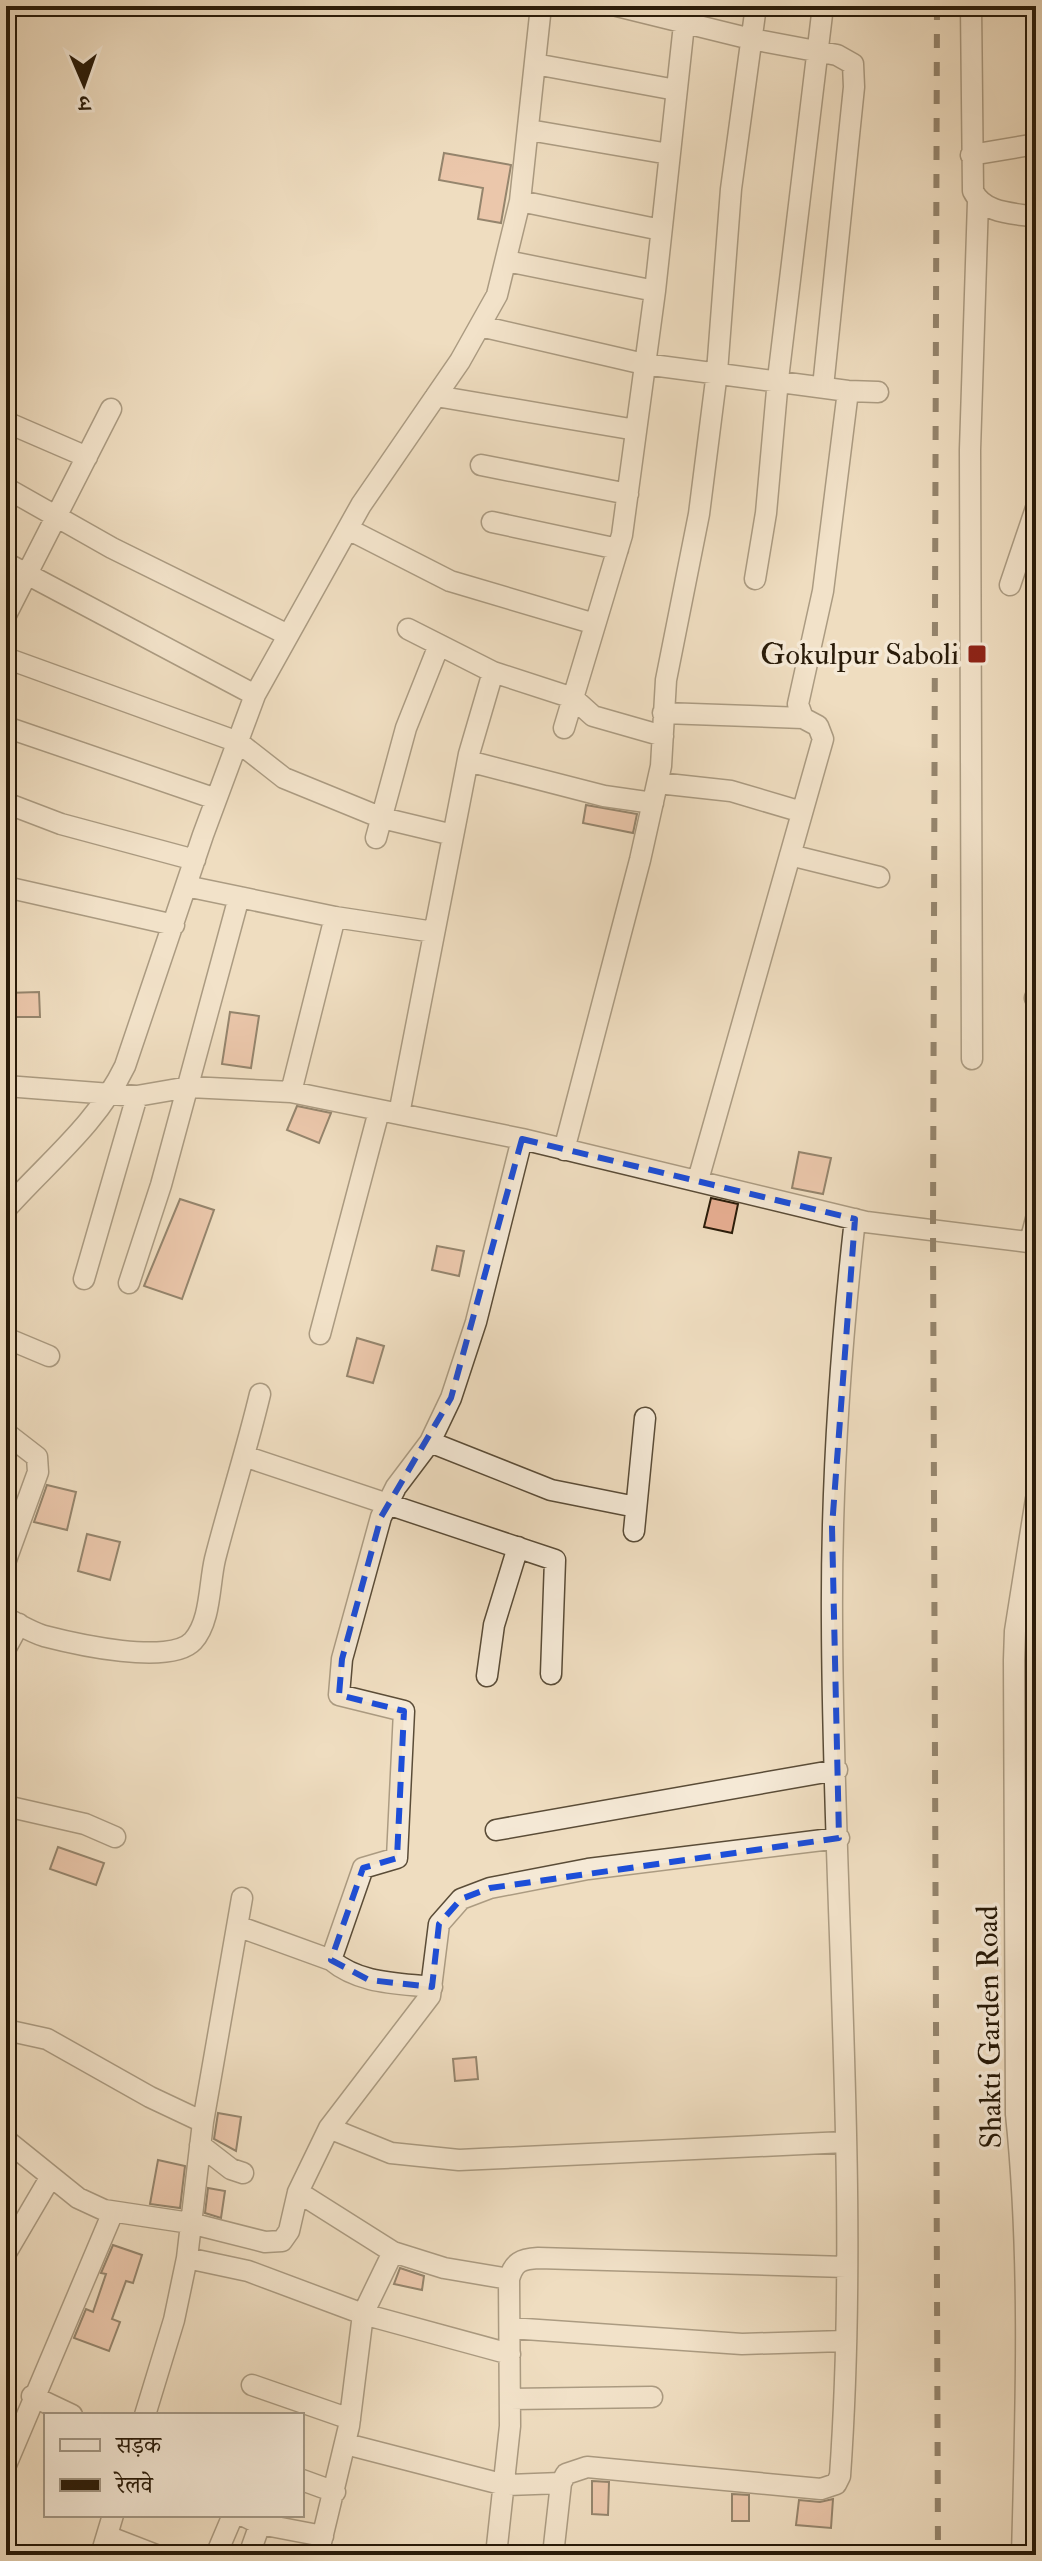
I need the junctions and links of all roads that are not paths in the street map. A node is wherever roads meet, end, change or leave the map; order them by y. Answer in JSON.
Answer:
{"nodes":[{"id":1,"x":541,"y":6,"type":"edge"},
{"id":2,"x":617,"y":6,"type":"edge"},
{"id":3,"x":756,"y":6,"type":"edge"},
{"id":4,"x":823,"y":6,"type":"edge"},
{"id":5,"x":971,"y":6,"type":"edge"},
{"id":6,"x":685,"y":14,"type":"edge"},
{"id":7,"x":751,"y":39,"type":"junction"},
{"id":8,"x":817,"y":51,"type":"junction"},
{"id":9,"x":535,"y":64,"type":"junction"},
{"id":10,"x":676,"y":90,"type":"junction"},
{"id":11,"x":529,"y":130,"type":"junction"},
{"id":12,"x":1036,"y":144,"type":"edge"},
{"id":13,"x":669,"y":154,"type":"junction"},
{"id":14,"x":971,"y":155,"type":"junction"},
{"id":15,"x":520,"y":201,"type":"junction"},
{"id":16,"x":978,"y":201,"type":"junction"},
{"id":17,"x":1036,"y":217,"type":"edge"},
{"id":18,"x":661,"y":230,"type":"junction"},
{"id":19,"x":507,"y":261,"type":"junction"},
{"id":20,"x":655,"y":291,"type":"junction"},
{"id":21,"x":480,"y":326,"type":"junction"},
{"id":22,"x":644,"y":364,"type":"junction"},
{"id":23,"x":717,"y":372,"type":"junction"},
{"id":24,"x":778,"y":379,"type":"junction"},
{"id":25,"x":823,"y":387,"type":"junction"},
{"id":26,"x":848,"y":391,"type":"junction"},
{"id":27,"x":878,"y":392,"type":"dead end"},
{"id":28,"x":436,"y":396,"type":"junction"},
{"id":29,"x":111,"y":409,"type":"dead end"},
{"id":30,"x":6,"y":422,"type":"edge"},
{"id":31,"x":636,"y":430,"type":"junction"},
{"id":32,"x":87,"y":457,"type":"junction"},
{"id":33,"x":481,"y":465,"type":"dead end"},
{"id":34,"x":6,"y":488,"type":"edge"},
{"id":35,"x":628,"y":494,"type":"junction"},
{"id":36,"x":1036,"y":511,"type":"edge"},
{"id":37,"x":57,"y":517,"type":"junction"},
{"id":38,"x":492,"y":522,"type":"dead end"},
{"id":39,"x":348,"y":529,"type":"junction"},
{"id":40,"x":618,"y":549,"type":"junction"},
{"id":41,"x":6,"y":563,"type":"edge"},
{"id":42,"x":28,"y":576,"type":"junction"},
{"id":43,"x":755,"y":579,"type":"dead end"},
{"id":44,"x":1010,"y":585,"type":"dead end"},
{"id":45,"x":6,"y":615,"type":"edge"},
{"id":46,"x":595,"y":624,"type":"junction"},
{"id":47,"x":408,"y":629,"type":"dead end"},
{"id":48,"x":288,"y":635,"type":"junction"},
{"id":49,"x":439,"y":645,"type":"junction"},
{"id":50,"x":6,"y":658,"type":"edge"},
{"id":51,"x":493,"y":672,"type":"junction"},
{"id":52,"x":255,"y":695,"type":"junction"},
{"id":53,"x":573,"y":698,"type":"junction"},
{"id":54,"x":663,"y":713,"type":"junction"},
{"id":55,"x":803,"y":718,"type":"junction"},
{"id":56,"x":6,"y":727,"type":"edge"},
{"id":57,"x":564,"y":728,"type":"dead end"},
{"id":58,"x":663,"y":736,"type":"junction"},
{"id":59,"x":238,"y":742,"type":"junction"},
{"id":60,"x":468,"y":761,"type":"junction"},
{"id":61,"x":656,"y":793,"type":"junction"},
{"id":62,"x":216,"y":799,"type":"junction"},
{"id":63,"x":6,"y":803,"type":"edge"},
{"id":64,"x":802,"y":812,"type":"junction"},
{"id":65,"x":379,"y":828,"type":"junction"},
{"id":66,"x":453,"y":835,"type":"junction"},
{"id":67,"x":790,"y":855,"type":"junction"},
{"id":68,"x":195,"y":860,"type":"junction"},
{"id":69,"x":879,"y":877,"type":"dead end"},
{"id":70,"x":186,"y":886,"type":"junction"},
{"id":71,"x":6,"y":887,"type":"edge"},
{"id":72,"x":239,"y":897,"type":"junction"},
{"id":73,"x":335,"y":917,"type":"junction"},
{"id":74,"x":174,"y":925,"type":"junction"},
{"id":75,"x":434,"y":932,"type":"junction"},
{"id":76,"x":972,"y":1059,"type":"dead end"},
{"id":77,"x":6,"y":1086,"type":"edge"},
{"id":78,"x":189,"y":1087,"type":"junction"},
{"id":79,"x":291,"y":1092,"type":"junction"},
{"id":80,"x":111,"y":1095,"type":"junction"},
{"id":81,"x":137,"y":1096,"type":"junction"},
{"id":82,"x":389,"y":1112,"type":"junction"},
{"id":83,"x":522,"y":1139,"type":"junction"},
{"id":84,"x":564,"y":1150,"type":"junction"},
{"id":85,"x":698,"y":1180,"type":"junction"},
{"id":86,"x":6,"y":1209,"type":"edge"},
{"id":87,"x":855,"y":1219,"type":"junction"},
{"id":88,"x":1036,"y":1219,"type":"edge"},
{"id":89,"x":1033,"y":1242,"type":"edge"},
{"id":90,"x":84,"y":1279,"type":"dead end"},
{"id":91,"x":129,"y":1283,"type":"dead end"},
{"id":92,"x":320,"y":1334,"type":"dead end"},
{"id":93,"x":6,"y":1338,"type":"edge"},
{"id":94,"x":49,"y":1356,"type":"dead end"},
{"id":95,"x":260,"y":1394,"type":"dead end"},
{"id":96,"x":645,"y":1418,"type":"dead end"},
{"id":97,"x":6,"y":1433,"type":"edge"},
{"id":98,"x":430,"y":1442,"type":"junction"},
{"id":99,"x":244,"y":1456,"type":"junction"},
{"id":100,"x":1036,"y":1499,"type":"edge"},
{"id":101,"x":388,"y":1503,"type":"junction"},
{"id":102,"x":636,"y":1507,"type":"junction"},
{"id":103,"x":634,"y":1531,"type":"dead end"},
{"id":104,"x":518,"y":1547,"type":"junction"},
{"id":105,"x":6,"y":1560,"type":"edge"},
{"id":106,"x":1031,"y":1571,"type":"edge"},
{"id":107,"x":12,"y":1621,"type":"edge"},
{"id":108,"x":1015,"y":1631,"type":"junction"},
{"id":109,"x":1036,"y":1634,"type":"edge"},
{"id":110,"x":6,"y":1648,"type":"edge"},
{"id":111,"x":551,"y":1674,"type":"dead end"},
{"id":112,"x":487,"y":1676,"type":"dead end"},
{"id":113,"x":1014,"y":1694,"type":"junction"},
{"id":114,"x":1036,"y":1696,"type":"edge"},
{"id":115,"x":837,"y":1770,"type":"junction"},
{"id":116,"x":6,"y":1806,"type":"edge"},
{"id":117,"x":496,"y":1830,"type":"dead end"},
{"id":118,"x":115,"y":1837,"type":"dead end"},
{"id":119,"x":839,"y":1838,"type":"junction"},
{"id":120,"x":1027,"y":1846,"type":"edge"},
{"id":121,"x":242,"y":1898,"type":"dead end"},
{"id":122,"x":240,"y":1927,"type":"junction"},
{"id":123,"x":1027,"y":1956,"type":"edge"},
{"id":124,"x":331,"y":1960,"type":"junction"},
{"id":125,"x":432,"y":1987,"type":"junction"},
{"id":126,"x":6,"y":2030,"type":"edge"},
{"id":127,"x":1027,"y":2041,"type":"edge"},
{"id":128,"x":1026,"y":2113,"type":"edge"},
{"id":129,"x":203,"y":2122,"type":"junction"},
{"id":130,"x":329,"y":2128,"type":"junction"},
{"id":131,"x":6,"y":2140,"type":"edge"},
{"id":132,"x":845,"y":2142,"type":"junction"},
{"id":133,"x":200,"y":2145,"type":"junction"},
{"id":134,"x":243,"y":2173,"type":"dead end"},
{"id":135,"x":50,"y":2178,"type":"junction"},
{"id":136,"x":1029,"y":2185,"type":"edge"},
{"id":137,"x":298,"y":2192,"type":"junction"},
{"id":138,"x":113,"y":2212,"type":"junction"},
{"id":139,"x":190,"y":2223,"type":"junction"},
{"id":140,"x":393,"y":2252,"type":"junction"},
{"id":141,"x":6,"y":2253,"type":"edge"},
{"id":142,"x":187,"y":2258,"type":"junction"},
{"id":143,"x":846,"y":2267,"type":"junction"},
{"id":144,"x":509,"y":2279,"type":"junction"},
{"id":145,"x":363,"y":2314,"type":"junction"},
{"id":146,"x":510,"y":2328,"type":"junction"},
{"id":147,"x":844,"y":2341,"type":"junction"},
{"id":148,"x":510,"y":2354,"type":"junction"},
{"id":149,"x":252,"y":2385,"type":"dead end"},
{"id":150,"x":32,"y":2396,"type":"junction"},
{"id":151,"x":652,"y":2397,"type":"dead end"},
{"id":152,"x":510,"y":2399,"type":"junction"},
{"id":153,"x":68,"y":2413,"type":"edge"},
{"id":154,"x":146,"y":2413,"type":"edge"},
{"id":155,"x":350,"y":2419,"type":"junction"},
{"id":156,"x":346,"y":2444,"type":"junction"},
{"id":157,"x":6,"y":2465,"type":"edge"},
{"id":158,"x":304,"y":2481,"type":"edge"},
{"id":159,"x":561,"y":2483,"type":"junction"},
{"id":160,"x":505,"y":2485,"type":"junction"},
{"id":161,"x":1030,"y":2489,"type":"edge"},
{"id":162,"x":335,"y":2492,"type":"junction"},
{"id":163,"x":112,"y":2517,"type":"edge"},
{"id":164,"x":232,"y":2517,"type":"edge"},
{"id":165,"x":251,"y":2519,"type":"edge"},
{"id":166,"x":104,"y":2545,"type":"edge"},
{"id":167,"x":321,"y":2546,"type":"edge"},
{"id":168,"x":156,"y":2555,"type":"edge"},
{"id":169,"x":216,"y":2555,"type":"edge"},
{"id":170,"x":249,"y":2555,"type":"edge"},
{"id":171,"x":496,"y":2555,"type":"edge"},
{"id":172,"x":553,"y":2555,"type":"edge"},
{"id":173,"x":1022,"y":2555,"type":"edge"}],
"edges":[{"from":1,"to":9,"type":"street"},
{"from":2,"to":6,"type":"street"},
{"from":3,"to":7,"type":"street"},
{"from":4,"to":8,"type":"street"},
{"from":5,"to":14,"type":"street"},
{"from":6,"to":7,"type":"street"},
{"from":6,"to":10,"type":"street"},
{"from":7,"to":8,"type":"street"},
{"from":7,"to":23,"type":"street"},
{"from":8,"to":24,"type":"street"},
{"from":8,"to":25,"type":"street"},
{"from":9,"to":10,"type":"street"},
{"from":9,"to":11,"type":"street"},
{"from":10,"to":13,"type":"street"},
{"from":11,"to":13,"type":"street"},
{"from":11,"to":15,"type":"street"},
{"from":12,"to":14,"type":"street"},
{"from":13,"to":18,"type":"street"},
{"from":14,"to":16,"type":"street"},
{"from":15,"to":18,"type":"street"},
{"from":15,"to":19,"type":"street"},
{"from":16,"to":17,"type":"street"},
{"from":16,"to":76,"type":"street"},
{"from":18,"to":20,"type":"street"},
{"from":19,"to":20,"type":"street"},
{"from":19,"to":21,"type":"street"},
{"from":20,"to":22,"type":"street"},
{"from":21,"to":22,"type":"street"},
{"from":21,"to":28,"type":"street"},
{"from":22,"to":23,"type":"street"},
{"from":22,"to":31,"type":"street"},
{"from":23,"to":24,"type":"street"},
{"from":23,"to":54,"type":"street"},
{"from":24,"to":25,"type":"street"},
{"from":24,"to":43,"type":"street"},
{"from":25,"to":26,"type":"street"},
{"from":26,"to":27,"type":"street"},
{"from":26,"to":55,"type":"street"},
{"from":28,"to":31,"type":"street"},
{"from":28,"to":39,"type":"street"},
{"from":29,"to":32,"type":"street"},
{"from":30,"to":32,"type":"street"},
{"from":31,"to":35,"type":"street"},
{"from":32,"to":37,"type":"street"},
{"from":33,"to":35,"type":"street"},
{"from":34,"to":37,"type":"street"},
{"from":35,"to":40,"type":"street"},
{"from":36,"to":44,"type":"street"},
{"from":37,"to":42,"type":"street"},
{"from":37,"to":48,"type":"street"},
{"from":38,"to":40,"type":"street"},
{"from":39,"to":46,"type":"street"},
{"from":39,"to":48,"type":"street"},
{"from":40,"to":46,"type":"street"},
{"from":41,"to":42,"type":"street"},
{"from":42,"to":45,"type":"street"},
{"from":42,"to":52,"type":"street"},
{"from":46,"to":53,"type":"street"},
{"from":47,"to":49,"type":"street"},
{"from":48,"to":52,"type":"street"},
{"from":49,"to":51,"type":"street"},
{"from":49,"to":65,"type":"street"},
{"from":50,"to":59,"type":"street"},
{"from":51,"to":53,"type":"street"},
{"from":51,"to":60,"type":"street"},
{"from":52,"to":59,"type":"street"},
{"from":53,"to":57,"type":"street"},
{"from":53,"to":58,"type":"street"},
{"from":54,"to":55,"type":"street"},
{"from":54,"to":58,"type":"street"},
{"from":55,"to":64,"type":"street"},
{"from":56,"to":62,"type":"street"},
{"from":58,"to":61,"type":"street"},
{"from":59,"to":62,"type":"street"},
{"from":59,"to":65,"type":"street"},
{"from":60,"to":61,"type":"street"},
{"from":60,"to":66,"type":"street"},
{"from":61,"to":64,"type":"street"},
{"from":61,"to":84,"type":"street"},
{"from":62,"to":68,"type":"street"},
{"from":63,"to":68,"type":"street"},
{"from":64,"to":67,"type":"street"},
{"from":65,"to":66,"type":"street"},
{"from":66,"to":75,"type":"street"},
{"from":67,"to":69,"type":"street"},
{"from":67,"to":85,"type":"street"},
{"from":68,"to":70,"type":"street"},
{"from":70,"to":72,"type":"street"},
{"from":70,"to":74,"type":"street"},
{"from":71,"to":74,"type":"street"},
{"from":72,"to":73,"type":"street"},
{"from":72,"to":78,"type":"street"},
{"from":73,"to":75,"type":"street"},
{"from":73,"to":79,"type":"street"},
{"from":74,"to":80,"type":"street"},
{"from":75,"to":82,"type":"street"},
{"from":77,"to":80,"type":"street"},
{"from":78,"to":79,"type":"street"},
{"from":78,"to":81,"type":"street"},
{"from":78,"to":91,"type":"street"},
{"from":79,"to":82,"type":"street"},
{"from":80,"to":81,"type":"street"},
{"from":80,"to":86,"type":"street"},
{"from":81,"to":90,"type":"street"},
{"from":82,"to":83,"type":"street"},
{"from":82,"to":92,"type":"street"},
{"from":83,"to":84,"type":"street"},
{"from":83,"to":98,"type":"street"},
{"from":84,"to":85,"type":"street"},
{"from":85,"to":87,"type":"street"},
{"from":87,"to":89,"type":"street"},
{"from":87,"to":115,"type":"street"},
{"from":88,"to":89,"type":"street"},
{"from":93,"to":94,"type":"street"},
{"from":95,"to":99,"type":"street"},
{"from":96,"to":102,"type":"street"},
{"from":97,"to":105,"type":"street"},
{"from":98,"to":101,"type":"street"},
{"from":98,"to":102,"type":"street"},
{"from":99,"to":101,"type":"street"},
{"from":99,"to":107,"type":"street"},
{"from":100,"to":106,"type":"street","name":"Shakti Garden Road"},
{"from":101,"to":104,"type":"street"},
{"from":101,"to":124,"type":"street"},
{"from":102,"to":103,"type":"street"},
{"from":104,"to":111,"type":"street"},
{"from":104,"to":112,"type":"street"},
{"from":106,"to":108,"type":"street","name":"Shakti Garden Road"},
{"from":107,"to":110,"type":"street"},
{"from":108,"to":109,"type":"street"},
{"from":108,"to":113,"type":"street","name":"Shakti Garden Road"},
{"from":113,"to":114,"type":"street"},
{"from":113,"to":120,"type":"street","name":"Shakti Garden Road"},
{"from":115,"to":117,"type":"street"},
{"from":115,"to":119,"type":"street"},
{"from":116,"to":118,"type":"street"},
{"from":119,"to":125,"type":"street"},
{"from":119,"to":132,"type":"street"},
{"from":120,"to":123,"type":"street","name":"Shakti Garden Road"},
{"from":121,"to":122,"type":"street"},
{"from":122,"to":124,"type":"street"},
{"from":122,"to":129,"type":"street"},
{"from":123,"to":127,"type":"street","name":"Shakti Garden Road"},
{"from":124,"to":125,"type":"street"},
{"from":125,"to":130,"type":"street"},
{"from":126,"to":129,"type":"street"},
{"from":127,"to":128,"type":"street","name":"Shakti Garden Road"},
{"from":128,"to":136,"type":"street","name":"Shakti Garden Road"},
{"from":129,"to":133,"type":"street"},
{"from":130,"to":132,"type":"street"},
{"from":130,"to":137,"type":"street"},
{"from":131,"to":135,"type":"street"},
{"from":132,"to":143,"type":"street"},
{"from":133,"to":134,"type":"street"},
{"from":133,"to":139,"type":"street"},
{"from":135,"to":138,"type":"street"},
{"from":135,"to":141,"type":"street"},
{"from":136,"to":161,"type":"street","name":"Shakti Garden Road"},
{"from":137,"to":139,"type":"street"},
{"from":137,"to":140,"type":"street"},
{"from":138,"to":139,"type":"street"},
{"from":138,"to":150,"type":"street"},
{"from":139,"to":142,"type":"street"},
{"from":140,"to":144,"type":"street"},
{"from":140,"to":145,"type":"street"},
{"from":142,"to":145,"type":"street"},
{"from":142,"to":154,"type":"street"},
{"from":143,"to":144,"type":"street"},
{"from":143,"to":147,"type":"street"},
{"from":144,"to":146,"type":"street"},
{"from":145,"to":148,"type":"street"},
{"from":145,"to":155,"type":"street"},
{"from":146,"to":147,"type":"street"},
{"from":146,"to":148,"type":"street"},
{"from":147,"to":159,"type":"street"},
{"from":148,"to":152,"type":"street"},
{"from":149,"to":155,"type":"street"},
{"from":150,"to":153,"type":"street"},
{"from":150,"to":157,"type":"street"},
{"from":151,"to":152,"type":"street"},
{"from":152,"to":160,"type":"street"},
{"from":155,"to":156,"type":"street"},
{"from":156,"to":160,"type":"street"},
{"from":156,"to":162,"type":"street"},
{"from":158,"to":162,"type":"street"},
{"from":159,"to":160,"type":"street"},
{"from":159,"to":172,"type":"street"},
{"from":160,"to":171,"type":"street"},
{"from":161,"to":173,"type":"street","name":"Shakti Garden Road"},
{"from":162,"to":167,"type":"street"},
{"from":163,"to":166,"type":"street"},
{"from":164,"to":169,"type":"street"},
{"from":165,"to":167,"type":"street"},
{"from":165,"to":170,"type":"street"},
{"from":166,"to":168,"type":"street"}]}
